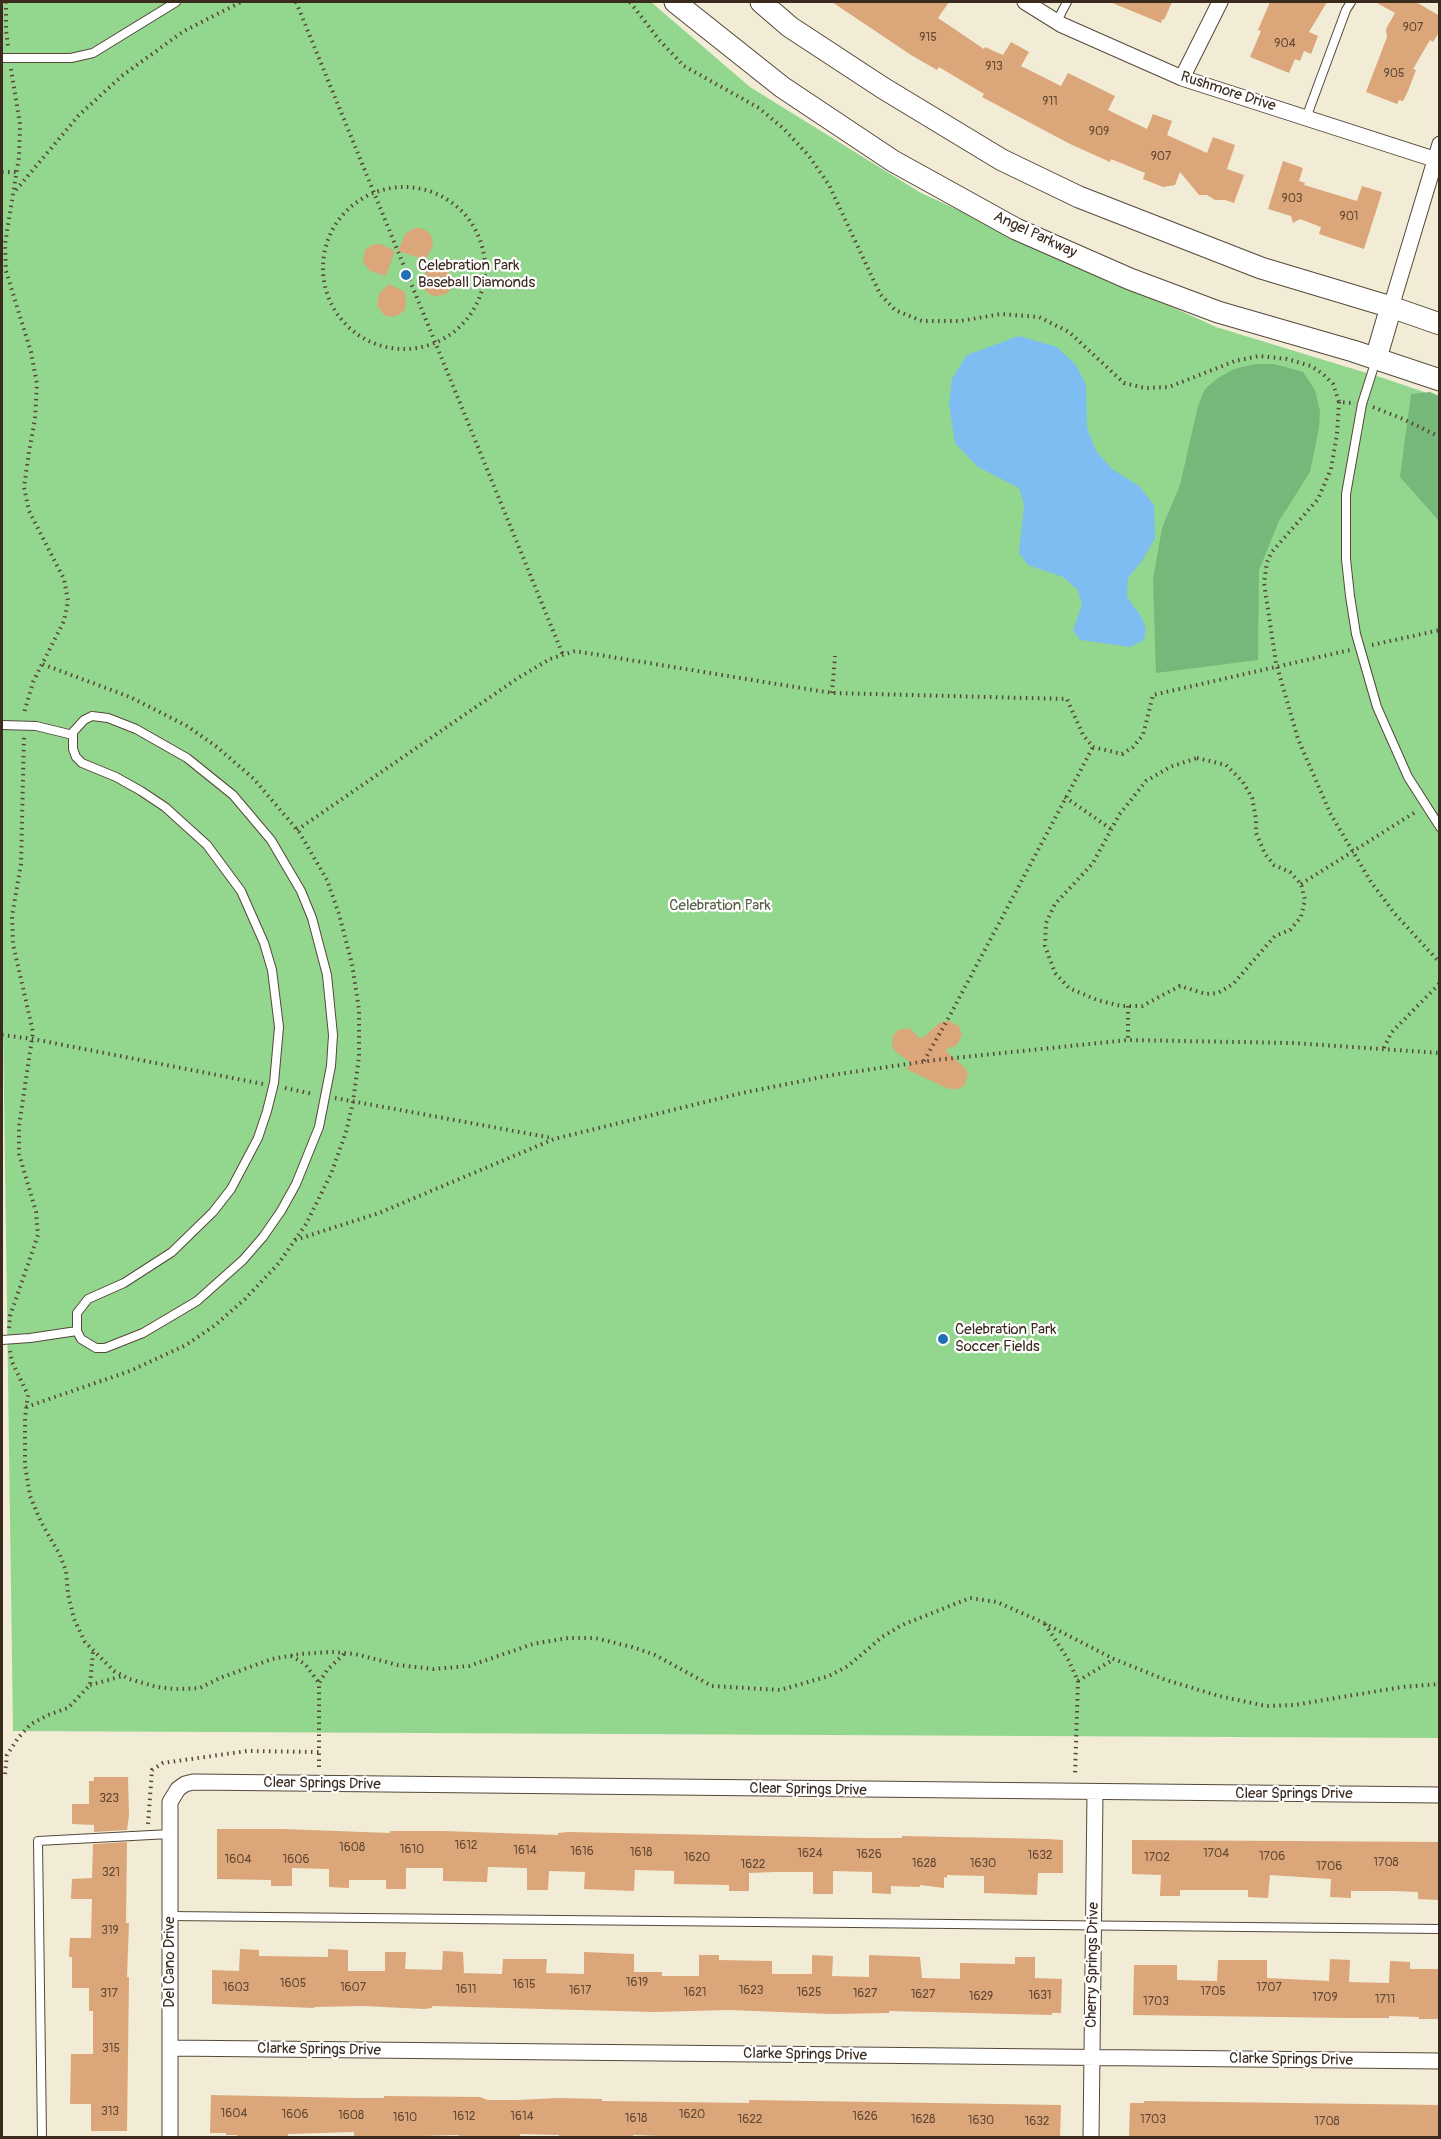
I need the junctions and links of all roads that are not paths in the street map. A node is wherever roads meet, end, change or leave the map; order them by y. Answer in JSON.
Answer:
{"nodes":[{"id":1,"x":176,"y":2,"type":"edge"},
{"id":2,"x":675,"y":2,"type":"edge"},
{"id":3,"x":761,"y":2,"type":"edge"},
{"id":4,"x":1024,"y":2,"type":"edge"},
{"id":5,"x":1067,"y":2,"type":"edge"},
{"id":6,"x":1220,"y":2,"type":"edge"},
{"id":7,"x":1351,"y":2,"type":"edge"},
{"id":8,"x":1057,"y":21,"type":"junction"},
{"id":9,"x":6,"y":58,"type":"edge"},
{"id":10,"x":1182,"y":78,"type":"junction"},
{"id":11,"x":1306,"y":118,"type":"junction"},
{"id":12,"x":1440,"y":144,"type":"edge"},
{"id":13,"x":1437,"y":160,"type":"edge"},
{"id":14,"x":1391,"y":307,"type":"junction"},
{"id":15,"x":1440,"y":324,"type":"edge"},
{"id":16,"x":1376,"y":358,"type":"junction"},
{"id":17,"x":1440,"y":380,"type":"edge"},
{"id":18,"x":2,"y":725,"type":"edge"},
{"id":19,"x":73,"y":735,"type":"junction"},
{"id":20,"x":1440,"y":827,"type":"edge"},
{"id":21,"x":77,"y":1331,"type":"junction"},
{"id":22,"x":5,"y":1340,"type":"edge"},
{"id":23,"x":178,"y":1788,"type":"joint"},
{"id":24,"x":1095,"y":1793,"type":"junction"},
{"id":25,"x":1440,"y":1796,"type":"edge"},
{"id":26,"x":170,"y":1834,"type":"junction"},
{"id":27,"x":170,"y":1916,"type":"junction"},
{"id":28,"x":1093,"y":1925,"type":"junction"},
{"id":29,"x":1440,"y":1929,"type":"edge"},
{"id":30,"x":170,"y":2048,"type":"junction"},
{"id":31,"x":1092,"y":2058,"type":"junction"},
{"id":32,"x":1440,"y":2061,"type":"edge"},
{"id":33,"x":42,"y":2138,"type":"edge"},
{"id":34,"x":170,"y":2138,"type":"edge"},
{"id":35,"x":1090,"y":2138,"type":"edge"}],
"edges":[{"from":1,"to":9,"type":"lane"},
{"from":2,"to":16,"type":"main road","name":"Angel Parkway"},
{"from":3,"to":14,"type":"main road"},
{"from":4,"to":8,"type":"street","name":"Rushmore Drive"},
{"from":5,"to":8,"type":"lane"},
{"from":6,"to":10,"type":"street"},
{"from":7,"to":11,"type":"lane"},
{"from":8,"to":10,"type":"street","name":"Rushmore Drive"},
{"from":10,"to":11,"type":"street","name":"Rushmore Drive"},
{"from":11,"to":13,"type":"street","name":"Rushmore Drive"},
{"from":12,"to":13,"type":"street"},
{"from":13,"to":14,"type":"street"},
{"from":14,"to":15,"type":"main road"},
{"from":14,"to":16,"type":"main road"},
{"from":16,"to":17,"type":"main road","name":"Angel Parkway"},
{"from":16,"to":20,"type":"lane"},
{"from":18,"to":19,"type":"lane"},
{"from":19,"to":21,"type":"lane"},
{"from":19,"to":21,"type":"lane"},
{"from":21,"to":22,"type":"lane"},
{"from":23,"to":24,"type":"street","name":"Clear Springs Drive"},
{"from":23,"to":26,"type":"street","name":"Del Cano Drive"},
{"from":24,"to":25,"type":"street","name":"Clear Springs Drive"},
{"from":24,"to":28,"type":"street","name":"Cherry Springs Drive"},
{"from":26,"to":27,"type":"street","name":"Del Cano Drive"},
{"from":26,"to":33,"type":"lane"},
{"from":27,"to":28,"type":"lane"},
{"from":27,"to":30,"type":"street","name":"Del Cano Drive"},
{"from":28,"to":29,"type":"lane"},
{"from":28,"to":31,"type":"street","name":"Cherry Springs Drive"},
{"from":30,"to":31,"type":"street","name":"Clarke Springs Drive"},
{"from":30,"to":34,"type":"street","name":"Del Cano Drive"},
{"from":31,"to":32,"type":"street","name":"Clarke Springs Drive"},
{"from":31,"to":35,"type":"street","name":"Cherry Springs Drive"}]}
